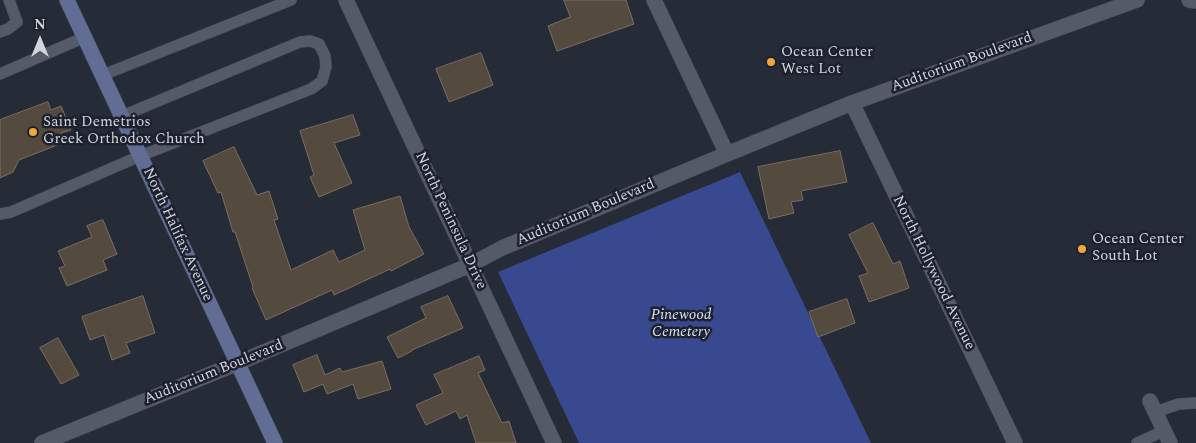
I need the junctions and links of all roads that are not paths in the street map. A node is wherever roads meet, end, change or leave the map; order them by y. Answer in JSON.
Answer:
{"nodes":[{"id":1,"x":9,"y":0,"type":"edge"},
{"id":2,"x":67,"y":0,"type":"edge"},
{"id":3,"x":291,"y":0,"type":"edge"},
{"id":4,"x":346,"y":0,"type":"edge"},
{"id":5,"x":654,"y":0,"type":"edge"},
{"id":6,"x":1137,"y":0,"type":"edge"},
{"id":7,"x":1189,"y":0,"type":"edge"},
{"id":8,"x":1196,"y":1,"type":"edge"},
{"id":9,"x":0,"y":32,"type":"edge"},
{"id":10,"x":84,"y":37,"type":"junction"},
{"id":11,"x":0,"y":74,"type":"edge"},
{"id":12,"x":102,"y":75,"type":"junction"},
{"id":13,"x":852,"y":104,"type":"junction"},
{"id":14,"x":122,"y":116,"type":"junction"},
{"id":15,"x":727,"y":154,"type":"junction"},
{"id":16,"x":140,"y":156,"type":"junction"},
{"id":17,"x":0,"y":214,"type":"edge"},
{"id":18,"x":470,"y":264,"type":"junction"},
{"id":19,"x":238,"y":363,"type":"junction"},
{"id":20,"x":1196,"y":403,"type":"edge"},
{"id":21,"x":1153,"y":407,"type":"joint"},
{"id":22,"x":1167,"y":437,"type":"edge"},
{"id":23,"x":42,"y":443,"type":"edge"},
{"id":24,"x":274,"y":443,"type":"edge"},
{"id":25,"x":554,"y":443,"type":"edge"},
{"id":26,"x":1015,"y":443,"type":"edge"},
{"id":27,"x":1137,"y":443,"type":"edge"}],
"edges":[{"from":1,"to":9,"type":"lane"},
{"from":2,"to":10,"type":"street","name":"North Halifax Avenue"},
{"from":3,"to":12,"type":"lane"},
{"from":4,"to":18,"type":"street","name":"North Peninsula Drive"},
{"from":5,"to":15,"type":"street"},
{"from":6,"to":13,"type":"street","name":"Auditorium Boulevard"},
{"from":7,"to":8,"type":"street"},
{"from":10,"to":11,"type":"lane"},
{"from":10,"to":12,"type":"street","name":"North Halifax Avenue"},
{"from":12,"to":14,"type":"street","name":"North Halifax Avenue"},
{"from":13,"to":15,"type":"street","name":"Auditorium Boulevard"},
{"from":13,"to":26,"type":"street","name":"North Hollywood Avenue"},
{"from":14,"to":16,"type":"street","name":"North Halifax Avenue"},
{"from":14,"to":16,"type":"lane"},
{"from":15,"to":18,"type":"street","name":"Auditorium Boulevard"},
{"from":16,"to":17,"type":"lane"},
{"from":16,"to":19,"type":"street","name":"North Halifax Avenue"},
{"from":18,"to":19,"type":"street","name":"Auditorium Boulevard"},
{"from":18,"to":25,"type":"street","name":"North Peninsula Drive"},
{"from":19,"to":23,"type":"street","name":"Auditorium Boulevard"},
{"from":19,"to":24,"type":"street","name":"North Halifax Avenue"},
{"from":20,"to":21,"type":"lane"},
{"from":21,"to":22,"type":"street"},
{"from":22,"to":27,"type":"lane"}]}
